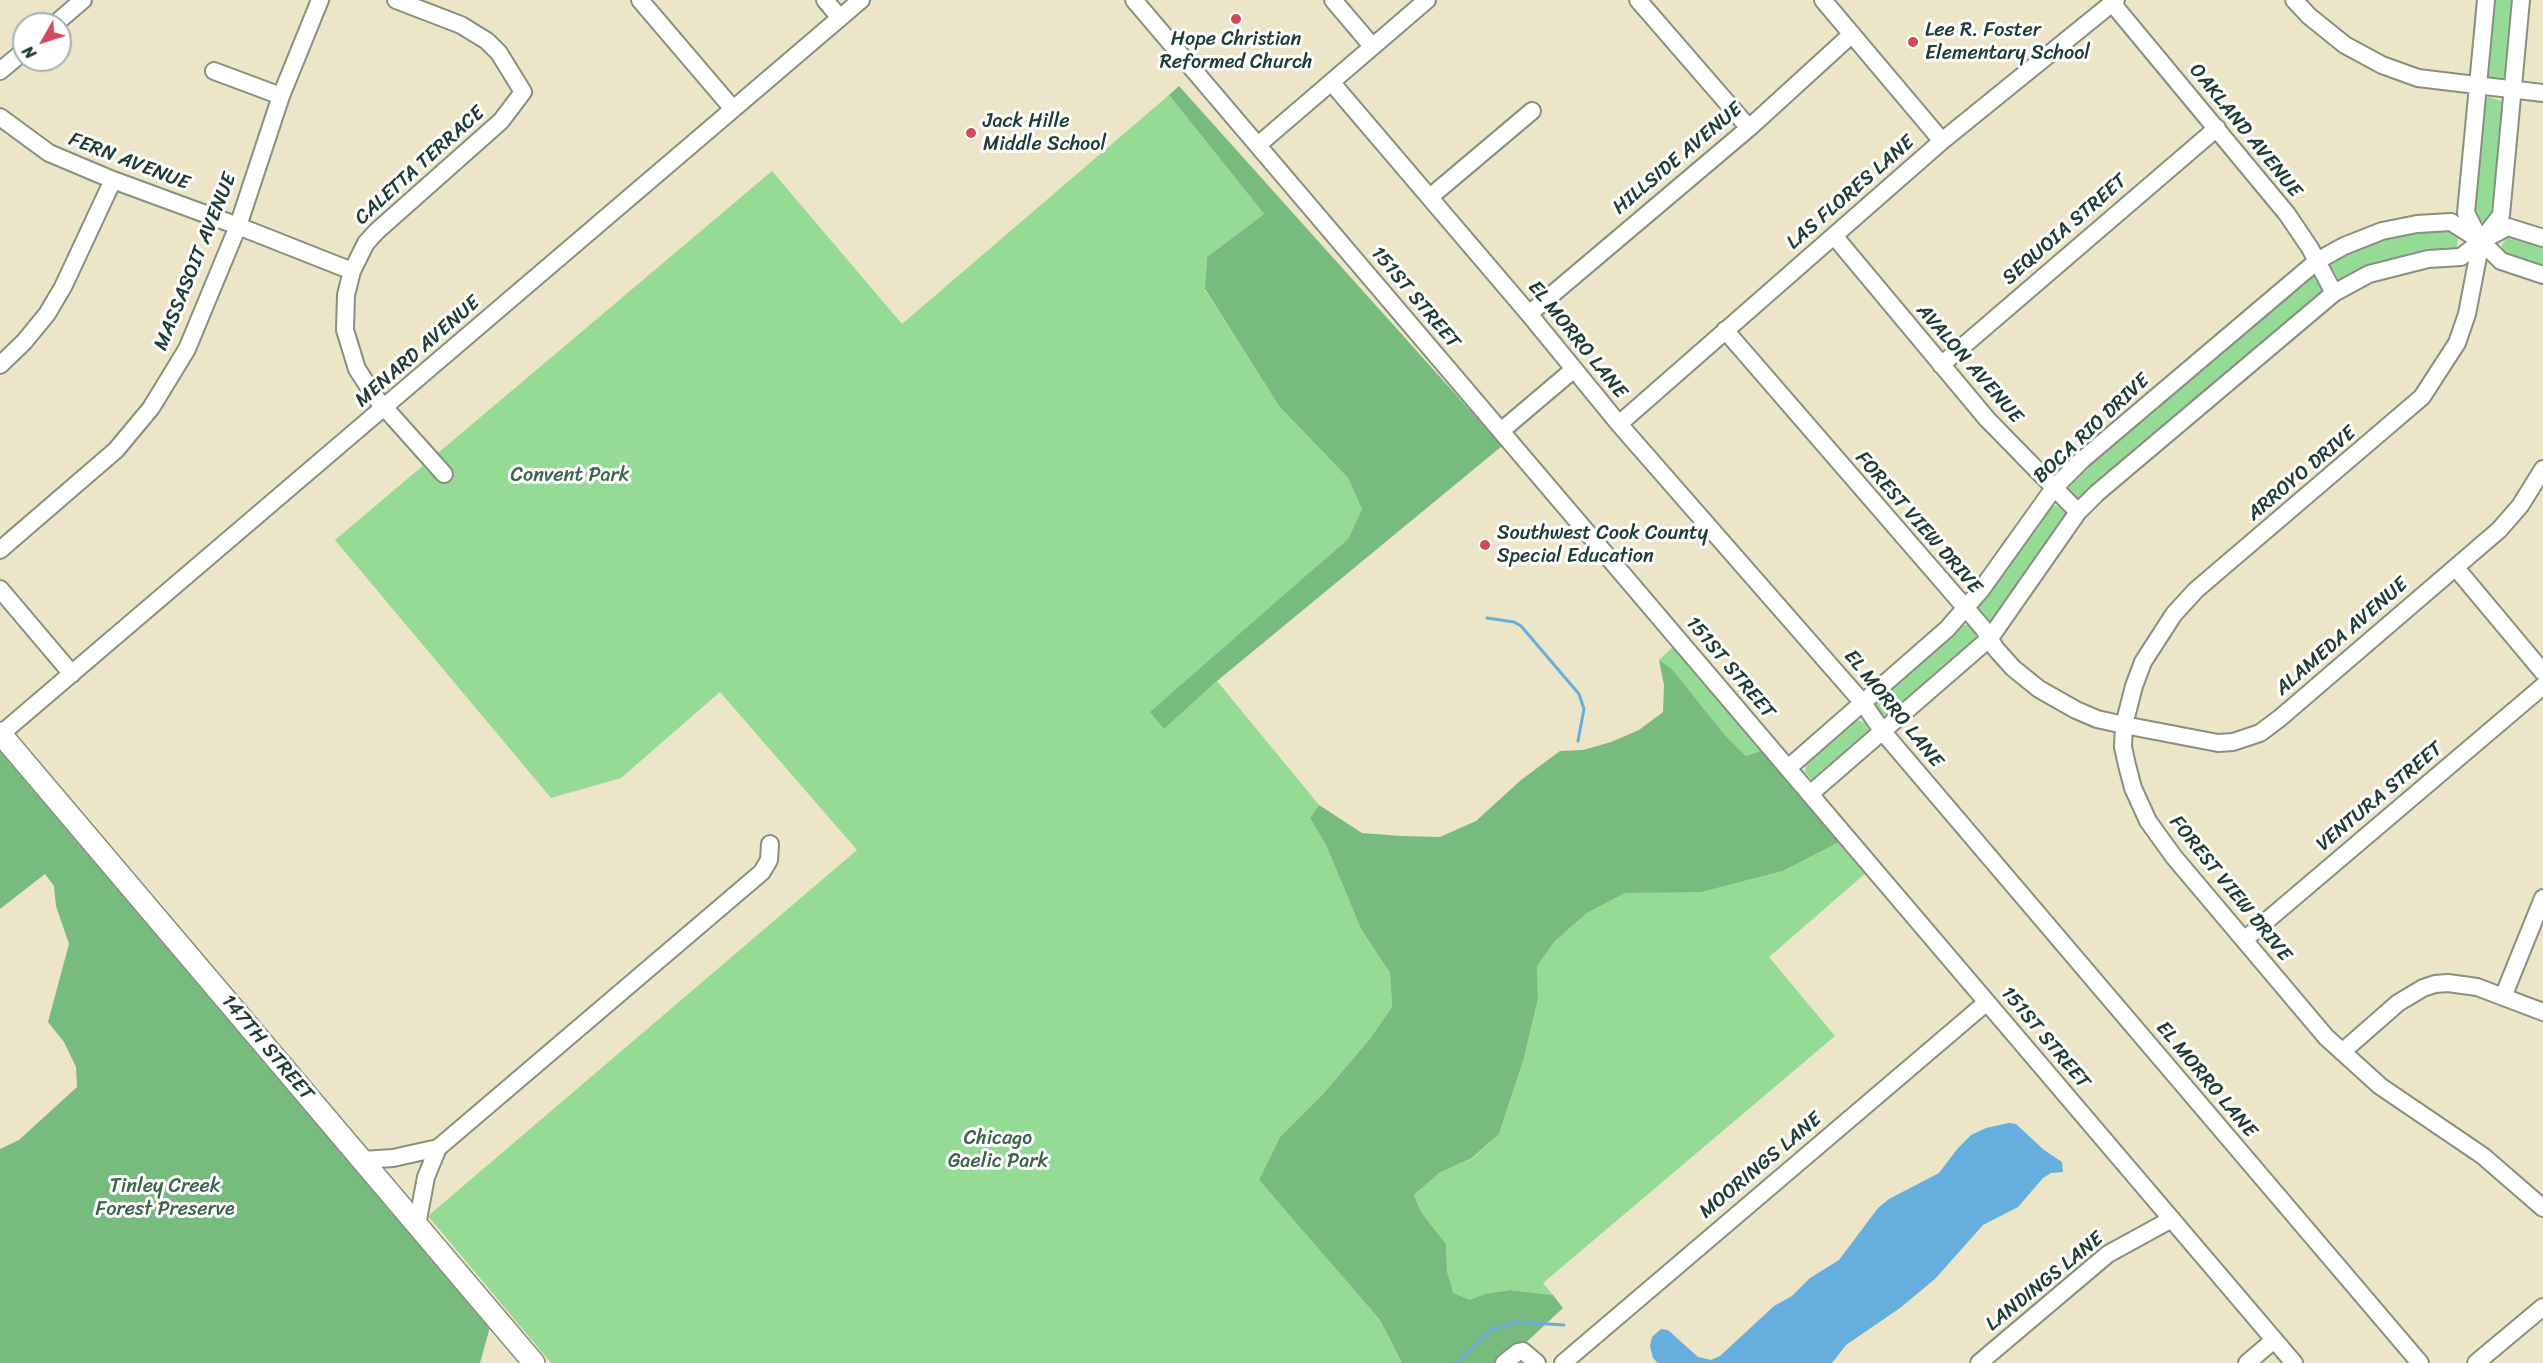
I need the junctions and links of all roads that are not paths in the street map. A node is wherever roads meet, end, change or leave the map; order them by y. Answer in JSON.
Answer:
{"nodes":[{"id":1,"x":83,"y":0,"type":"edge"},
{"id":2,"x":320,"y":0,"type":"edge"},
{"id":3,"x":396,"y":0,"type":"edge"},
{"id":4,"x":640,"y":0,"type":"edge"},
{"id":5,"x":825,"y":0,"type":"edge"},
{"id":6,"x":861,"y":0,"type":"edge"},
{"id":7,"x":1134,"y":0,"type":"edge"},
{"id":8,"x":1333,"y":0,"type":"edge"},
{"id":9,"x":1427,"y":0,"type":"edge"},
{"id":10,"x":1638,"y":0,"type":"edge"},
{"id":11,"x":1823,"y":0,"type":"edge"},
{"id":12,"x":2294,"y":0,"type":"edge"},
{"id":13,"x":2486,"y":0,"type":"edge"},
{"id":14,"x":2521,"y":0,"type":"edge"},
{"id":15,"x":2114,"y":2,"type":"edge"},
{"id":16,"x":69,"y":12,"type":"edge"},
{"id":17,"x":840,"y":18,"type":"junction"},
{"id":18,"x":1852,"y":34,"type":"junction"},
{"id":19,"x":1372,"y":46,"type":"junction"},
{"id":20,"x":12,"y":61,"type":"edge"},
{"id":21,"x":0,"y":71,"type":"edge"},
{"id":22,"x":214,"y":71,"type":"dead end"},
{"id":23,"x":1332,"y":83,"type":"junction"},
{"id":24,"x":2477,"y":86,"type":"junction"},
{"id":25,"x":2513,"y":90,"type":"junction"},
{"id":26,"x":2543,"y":93,"type":"edge"},
{"id":27,"x":281,"y":96,"type":"junction"},
{"id":28,"x":733,"y":110,"type":"junction"},
{"id":29,"x":1532,"y":111,"type":"dead end"},
{"id":30,"x":0,"y":117,"type":"edge"},
{"id":31,"x":1749,"y":128,"type":"junction"},
{"id":32,"x":2217,"y":128,"type":"junction"},
{"id":33,"x":1942,"y":141,"type":"junction"},
{"id":34,"x":1258,"y":145,"type":"junction"},
{"id":35,"x":113,"y":180,"type":"junction"},
{"id":36,"x":1430,"y":197,"type":"junction"},
{"id":37,"x":238,"y":226,"type":"junction"},
{"id":38,"x":1834,"y":237,"type":"junction"},
{"id":39,"x":2543,"y":238,"type":"edge"},
{"id":40,"x":2481,"y":241,"type":"junction"},
{"id":41,"x":2317,"y":261,"type":"junction"},
{"id":42,"x":352,"y":271,"type":"junction"},
{"id":43,"x":2543,"y":275,"type":"edge"},
{"id":44,"x":2334,"y":293,"type":"junction"},
{"id":45,"x":1529,"y":314,"type":"junction"},
{"id":46,"x":1725,"y":330,"type":"junction"},
{"id":47,"x":0,"y":365,"type":"edge"},
{"id":48,"x":1941,"y":365,"type":"junction"},
{"id":49,"x":1573,"y":370,"type":"junction"},
{"id":50,"x":385,"y":408,"type":"junction"},
{"id":51,"x":1619,"y":424,"type":"junction"},
{"id":52,"x":1501,"y":431,"type":"junction"},
{"id":53,"x":2543,"y":469,"type":"edge"},
{"id":54,"x":444,"y":474,"type":"dead end"},
{"id":55,"x":2054,"y":488,"type":"junction"},
{"id":56,"x":2078,"y":512,"type":"junction"},
{"id":57,"x":0,"y":550,"type":"edge"},
{"id":58,"x":2456,"y":568,"type":"junction"},
{"id":59,"x":0,"y":588,"type":"edge"},
{"id":60,"x":1965,"y":609,"type":"junction"},
{"id":61,"x":1990,"y":638,"type":"junction"},
{"id":62,"x":2543,"y":672,"type":"edge"},
{"id":63,"x":72,"y":674,"type":"junction"},
{"id":64,"x":2543,"y":686,"type":"edge"},
{"id":65,"x":1863,"y":703,"type":"junction"},
{"id":66,"x":2124,"y":725,"type":"junction"},
{"id":67,"x":1883,"y":732,"type":"junction"},
{"id":68,"x":1,"y":734,"type":"edge"},
{"id":69,"x":1788,"y":768,"type":"junction"},
{"id":70,"x":1810,"y":794,"type":"junction"},
{"id":71,"x":770,"y":844,"type":"dead end"},
{"id":72,"x":2543,"y":898,"type":"edge"},
{"id":73,"x":2244,"y":940,"type":"junction"},
{"id":74,"x":2503,"y":997,"type":"junction"},
{"id":75,"x":1987,"y":1002,"type":"junction"},
{"id":76,"x":2543,"y":1012,"type":"edge"},
{"id":77,"x":2342,"y":1052,"type":"junction"},
{"id":78,"x":438,"y":1148,"type":"junction"},
{"id":79,"x":362,"y":1160,"type":"junction"},
{"id":80,"x":2543,"y":1208,"type":"edge"},
{"id":81,"x":2172,"y":1219,"type":"junction"},
{"id":82,"x":417,"y":1226,"type":"junction"},
{"id":83,"x":2543,"y":1307,"type":"edge"},
{"id":84,"x":2274,"y":1340,"type":"junction"},
{"id":85,"x":2487,"y":1360,"type":"edge"},
{"id":86,"x":534,"y":1363,"type":"edge"},
{"id":87,"x":1504,"y":1363,"type":"edge"},
{"id":88,"x":1537,"y":1363,"type":"edge"},
{"id":89,"x":1563,"y":1363,"type":"edge"},
{"id":90,"x":1979,"y":1363,"type":"edge"},
{"id":91,"x":2247,"y":1363,"type":"edge"},
{"id":92,"x":2294,"y":1363,"type":"edge"},
{"id":93,"x":2420,"y":1363,"type":"edge"}],
"edges":[{"from":1,"to":16,"type":"street"},
{"from":2,"to":27,"type":"street","name":"MASSASOIT AVENUE"},
{"from":3,"to":42,"type":"street","name":"CALETTA TERRACE"},
{"from":4,"to":28,"type":"street"},
{"from":5,"to":17,"type":"street"},
{"from":6,"to":17,"type":"street","name":"MENARD AVENUE"},
{"from":7,"to":34,"type":"street","name":"151ST STREET"},
{"from":8,"to":19,"type":"street"},
{"from":9,"to":19,"type":"street"},
{"from":10,"to":31,"type":"street"},
{"from":11,"to":18,"type":"street"},
{"from":12,"to":24,"type":"street"},
{"from":13,"to":24,"type":"street"},
{"from":14,"to":25,"type":"street","name":"ARROYO DRIVE"},
{"from":15,"to":32,"type":"street","name":"OAKLAND AVENUE"},
{"from":15,"to":33,"type":"street","name":"LAS FLORES LANE"},
{"from":17,"to":28,"type":"street","name":"MENARD AVENUE"},
{"from":18,"to":31,"type":"street","name":"HILLSIDE AVENUE"},
{"from":18,"to":33,"type":"street"},
{"from":19,"to":23,"type":"street"},
{"from":20,"to":21,"type":"street"},
{"from":22,"to":27,"type":"street"},
{"from":23,"to":34,"type":"street"},
{"from":23,"to":36,"type":"street","name":"EL MORRO LANE"},
{"from":24,"to":25,"type":"street"},
{"from":24,"to":40,"type":"street"},
{"from":25,"to":26,"type":"street"},
{"from":25,"to":40,"type":"street","name":"ARROYO DRIVE"},
{"from":27,"to":37,"type":"street","name":"MASSASOIT AVENUE"},
{"from":28,"to":50,"type":"street","name":"MENARD AVENUE"},
{"from":29,"to":36,"type":"street"},
{"from":30,"to":35,"type":"street","name":"FERN AVENUE"},
{"from":31,"to":45,"type":"street","name":"HILLSIDE AVENUE"},
{"from":32,"to":41,"type":"street","name":"OAKLAND AVENUE"},
{"from":32,"to":48,"type":"street","name":"SEQUOIA STREET"},
{"from":33,"to":38,"type":"street","name":"LAS FLORES LANE"},
{"from":34,"to":52,"type":"street","name":"151ST STREET"},
{"from":35,"to":37,"type":"street","name":"FERN AVENUE"},
{"from":35,"to":47,"type":"street"},
{"from":36,"to":45,"type":"street","name":"EL MORRO LANE"},
{"from":37,"to":42,"type":"street","name":"FERN AVENUE"},
{"from":37,"to":57,"type":"street","name":"MASSASOIT AVENUE"},
{"from":38,"to":46,"type":"street","name":"LAS FLORES LANE"},
{"from":38,"to":48,"type":"street","name":"AVALON AVENUE"},
{"from":39,"to":40,"type":"street"},
{"from":40,"to":41,"type":"street","name":"BOCA RIO DRIVE"},
{"from":40,"to":43,"type":"street","name":"BOCA RIO DRIVE"},
{"from":40,"to":44,"type":"street"},
{"from":40,"to":66,"type":"street","name":"ARROYO DRIVE"},
{"from":41,"to":44,"type":"street","name":"OAKLAND AVENUE"},
{"from":41,"to":55,"type":"street","name":"BOCA RIO DRIVE"},
{"from":42,"to":50,"type":"street","name":"CALETTA TERRACE"},
{"from":44,"to":56,"type":"street"},
{"from":45,"to":49,"type":"street","name":"EL MORRO LANE"},
{"from":46,"to":51,"type":"street","name":"LAS FLORES LANE"},
{"from":46,"to":60,"type":"street","name":"FOREST VIEW DRIVE"},
{"from":48,"to":55,"type":"street","name":"AVALON AVENUE"},
{"from":49,"to":51,"type":"street","name":"EL MORRO LANE"},
{"from":49,"to":52,"type":"street"},
{"from":50,"to":54,"type":"street","name":"CALETTA TERRACE"},
{"from":50,"to":63,"type":"street","name":"MENARD AVENUE"},
{"from":51,"to":65,"type":"street","name":"EL MORRO LANE"},
{"from":52,"to":69,"type":"street","name":"151ST STREET"},
{"from":53,"to":58,"type":"street","name":"ALAMEDA AVENUE"},
{"from":55,"to":56,"type":"street","name":"AVALON AVENUE"},
{"from":55,"to":60,"type":"street","name":"BOCA RIO DRIVE"},
{"from":56,"to":61,"type":"street"},
{"from":58,"to":62,"type":"street"},
{"from":58,"to":66,"type":"street","name":"ALAMEDA AVENUE"},
{"from":59,"to":63,"type":"street"},
{"from":60,"to":61,"type":"street","name":"FOREST VIEW DRIVE"},
{"from":60,"to":65,"type":"street","name":"BOCA RIO DRIVE"},
{"from":61,"to":66,"type":"street","name":"FOREST VIEW DRIVE"},
{"from":61,"to":67,"type":"street"},
{"from":63,"to":68,"type":"street","name":"MENARD AVENUE"},
{"from":64,"to":73,"type":"street","name":"VENTURA STREET"},
{"from":65,"to":67,"type":"street","name":"EL MORRO LANE"},
{"from":65,"to":69,"type":"street","name":"BOCA RIO DRIVE"},
{"from":66,"to":73,"type":"street","name":"FOREST VIEW DRIVE"},
{"from":67,"to":70,"type":"street"},
{"from":67,"to":93,"type":"street","name":"EL MORRO LANE"},
{"from":68,"to":79,"type":"main road","name":"147TH STREET"},
{"from":69,"to":70,"type":"street","name":"151ST STREET"},
{"from":70,"to":75,"type":"street","name":"151ST STREET"},
{"from":71,"to":78,"type":"street"},
{"from":72,"to":74,"type":"street"},
{"from":73,"to":77,"type":"street","name":"FOREST VIEW DRIVE"},
{"from":74,"to":76,"type":"street"},
{"from":74,"to":77,"type":"street"},
{"from":75,"to":81,"type":"street","name":"151ST STREET"},
{"from":75,"to":89,"type":"street","name":"MOORINGS LANE"},
{"from":77,"to":80,"type":"street","name":"FOREST VIEW DRIVE"},
{"from":78,"to":79,"type":"street"},
{"from":78,"to":82,"type":"street"},
{"from":79,"to":82,"type":"main road","name":"147TH STREET"},
{"from":81,"to":84,"type":"street","name":"151ST STREET"},
{"from":81,"to":90,"type":"street","name":"LANDINGS LANE"},
{"from":82,"to":86,"type":"main road","name":"147TH STREET"},
{"from":83,"to":85,"type":"street"},
{"from":84,"to":91,"type":"street"},
{"from":84,"to":92,"type":"street","name":"151ST STREET"},
{"from":87,"to":88,"type":"street"}]}
